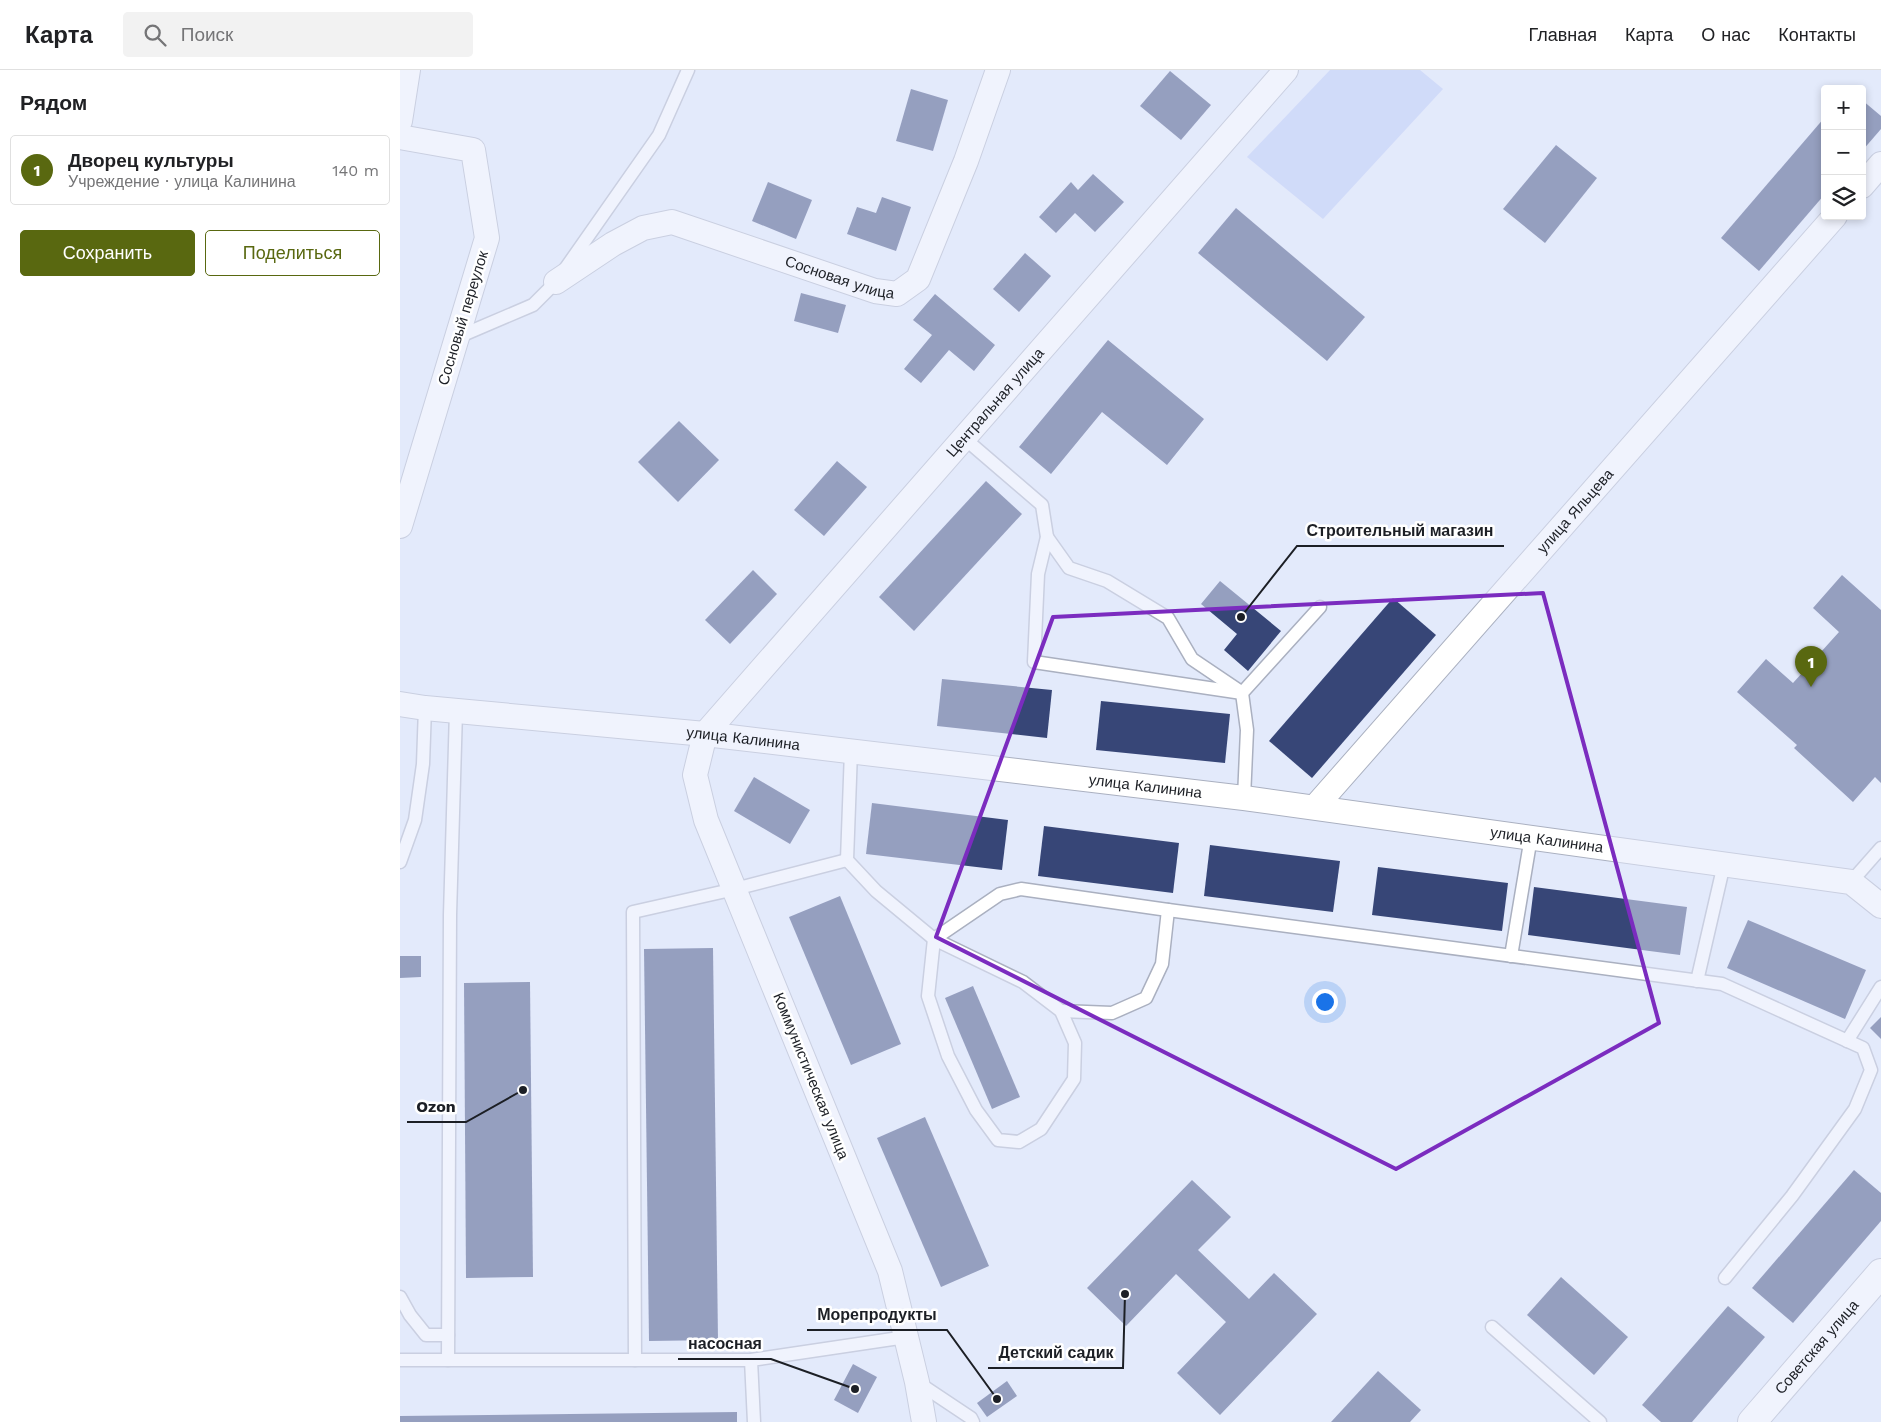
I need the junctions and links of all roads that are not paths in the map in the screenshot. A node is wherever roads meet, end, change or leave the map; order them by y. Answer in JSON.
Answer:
{"nodes":[{"id":1,"x":408,"y":70,"type":"edge"},
{"id":2,"x":688,"y":70,"type":"edge"},
{"id":3,"x":998,"y":70,"type":"edge"},
{"id":4,"x":1286,"y":70,"type":"edge"},
{"id":5,"x":400,"y":121,"type":"edge"},
{"id":6,"x":400,"y":137,"type":"edge"},
{"id":7,"x":1881,"y":164,"type":"edge"},
{"id":8,"x":1866,"y":181,"type":"edge"},
{"id":9,"x":1831,"y":220,"type":"edge"},
{"id":10,"x":556,"y":282,"type":"junction"},
{"id":11,"x":458,"y":337,"type":"junction"},
{"id":12,"x":964,"y":438,"type":"junction"},
{"id":13,"x":400,"y":526,"type":"edge"},
{"id":14,"x":1047,"y":537,"type":"junction"},
{"id":15,"x":1320,"y":606,"type":"dead end"},
{"id":16,"x":1242,"y":693,"type":"junction"},
{"id":17,"x":400,"y":704,"type":"edge"},
{"id":18,"x":425,"y":708,"type":"junction"},
{"id":19,"x":456,"y":711,"type":"junction"},
{"id":20,"x":705,"y":734,"type":"junction"},
{"id":21,"x":851,"y":751,"type":"junction"},
{"id":22,"x":1244,"y":798,"type":"junction"},
{"id":23,"x":1315,"y":807,"type":"junction"},
{"id":24,"x":1531,"y":837,"type":"junction"},
{"id":25,"x":1881,"y":848,"type":"edge"},
{"id":26,"x":847,"y":860,"type":"junction"},
{"id":27,"x":400,"y":862,"type":"edge"},
{"id":28,"x":1724,"y":864,"type":"junction"},
{"id":29,"x":1851,"y":882,"type":"junction"},
{"id":30,"x":735,"y":890,"type":"junction"},
{"id":31,"x":1881,"y":906,"type":"edge"},
{"id":32,"x":1168,"y":910,"type":"junction"},
{"id":33,"x":934,"y":939,"type":"junction"},
{"id":34,"x":1510,"y":956,"type":"junction"},
{"id":35,"x":1697,"y":981,"type":"junction"},
{"id":36,"x":1881,"y":987,"type":"edge"},
{"id":37,"x":1061,"y":1011,"type":"junction"},
{"id":38,"x":1847,"y":1041,"type":"junction"},
{"id":39,"x":1881,"y":1273,"type":"edge"},
{"id":40,"x":1725,"y":1278,"type":"dead end"},
{"id":41,"x":1881,"y":1296,"type":"edge"},
{"id":42,"x":400,"y":1297,"type":"edge"},
{"id":43,"x":1492,"y":1327,"type":"dead end"},
{"id":44,"x":448,"y":1335,"type":"junction"},
{"id":45,"x":906,"y":1337,"type":"junction"},
{"id":46,"x":400,"y":1360,"type":"edge"},
{"id":47,"x":448,"y":1360,"type":"junction"},
{"id":48,"x":634,"y":1360,"type":"junction"},
{"id":49,"x":751,"y":1360,"type":"junction"},
{"id":50,"x":917,"y":1382,"type":"junction"},
{"id":51,"x":754,"y":1422,"type":"edge"},
{"id":52,"x":924,"y":1422,"type":"edge"},
{"id":53,"x":973,"y":1422,"type":"edge"},
{"id":54,"x":1600,"y":1422,"type":"edge"},
{"id":55,"x":1752,"y":1422,"type":"edge"},
{"id":56,"x":1772,"y":1422,"type":"edge"}],
"edges":[{"from":1,"to":5,"type":"street"},
{"from":2,"to":10,"type":"lane"},
{"from":3,"to":10,"type":"street","name":"Сосновая улица"},
{"from":4,"to":12,"type":"street","name":"Центральная улица"},
{"from":6,"to":11,"type":"street","name":"Сосновый переулок"},
{"from":7,"to":8,"type":"street"},
{"from":9,"to":23,"type":"street","name":"улица Яльцева"},
{"from":10,"to":11,"type":"lane"},
{"from":11,"to":13,"type":"street","name":"Сосновый переулок"},
{"from":12,"to":14,"type":"lane"},
{"from":12,"to":20,"type":"street","name":"Центральная улица"},
{"from":14,"to":16,"type":"lane"},
{"from":14,"to":16,"type":"lane"},
{"from":15,"to":16,"type":"lane"},
{"from":16,"to":22,"type":"lane"},
{"from":17,"to":18,"type":"street","name":"улица Калинина"},
{"from":18,"to":19,"type":"street","name":"улица Калинина"},
{"from":18,"to":27,"type":"lane"},
{"from":19,"to":20,"type":"street","name":"улица Калинина"},
{"from":19,"to":44,"type":"lane"},
{"from":20,"to":21,"type":"street","name":"улица Калинина"},
{"from":20,"to":30,"type":"street","name":"Коммунистическая улица"},
{"from":21,"to":22,"type":"street","name":"улица Калинина"},
{"from":21,"to":26,"type":"lane"},
{"from":22,"to":23,"type":"street","name":"улица Калинина"},
{"from":23,"to":24,"type":"street","name":"улица Калинина"},
{"from":24,"to":28,"type":"street","name":"улица Калинина"},
{"from":24,"to":34,"type":"lane"},
{"from":25,"to":29,"type":"lane"},
{"from":26,"to":30,"type":"lane"},
{"from":26,"to":33,"type":"lane"},
{"from":28,"to":29,"type":"street","name":"улица Калинина"},
{"from":28,"to":35,"type":"lane"},
{"from":29,"to":31,"type":"street"},
{"from":30,"to":45,"type":"street","name":"Коммунистическая улица"},
{"from":30,"to":48,"type":"lane"},
{"from":32,"to":33,"type":"lane"},
{"from":32,"to":34,"type":"lane"},
{"from":32,"to":37,"type":"lane"},
{"from":33,"to":37,"type":"lane"},
{"from":33,"to":37,"type":"lane"},
{"from":34,"to":35,"type":"lane"},
{"from":35,"to":38,"type":"lane"},
{"from":36,"to":38,"type":"lane"},
{"from":38,"to":40,"type":"lane"},
{"from":39,"to":55,"type":"street","name":"Советская улица"},
{"from":41,"to":56,"type":"street","name":"Советская улица"},
{"from":42,"to":44,"type":"lane"},
{"from":43,"to":54,"type":"lane"},
{"from":44,"to":47,"type":"lane"},
{"from":45,"to":49,"type":"lane"},
{"from":45,"to":50,"type":"street","name":"Коммунистическая улица"},
{"from":46,"to":47,"type":"lane"},
{"from":47,"to":48,"type":"lane"},
{"from":48,"to":49,"type":"lane"},
{"from":49,"to":51,"type":"lane"},
{"from":50,"to":52,"type":"street","name":"Коммунистическая улица"},
{"from":50,"to":53,"type":"lane"}]}
